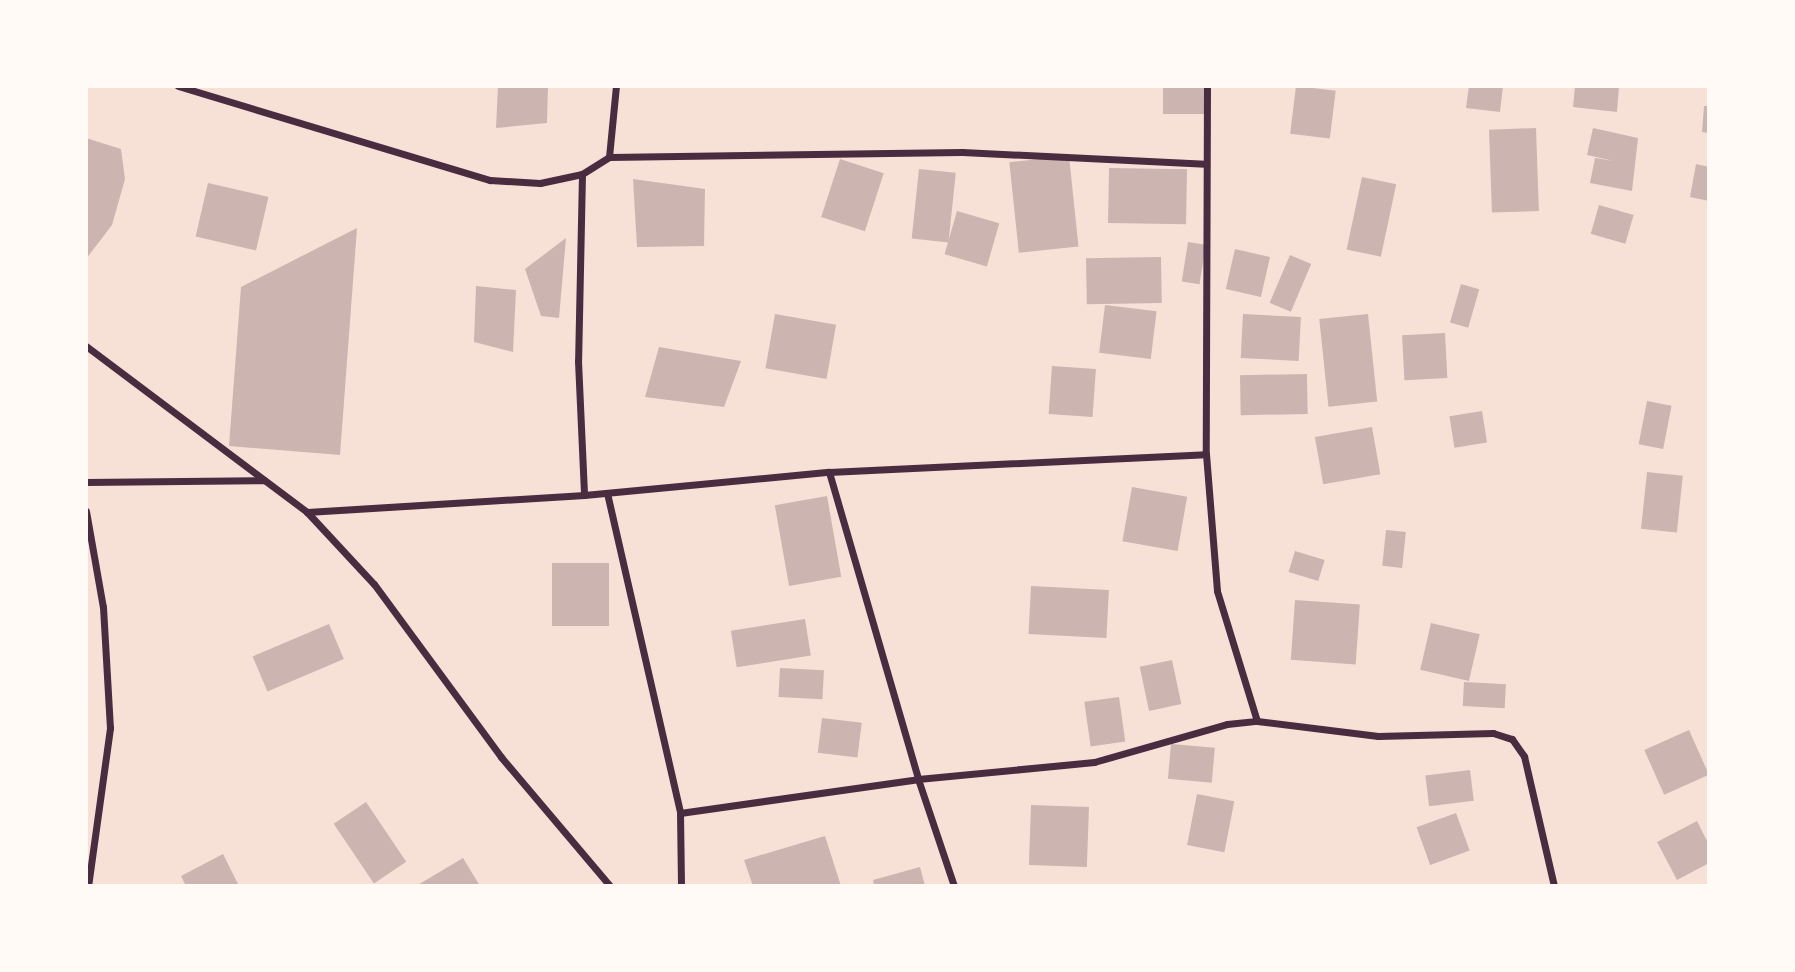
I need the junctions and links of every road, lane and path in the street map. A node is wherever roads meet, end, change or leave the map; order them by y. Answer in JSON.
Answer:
{"nodes":[{"id":1,"x":178,"y":86,"type":"edge"},
{"id":2,"x":616,"y":86,"type":"edge"},
{"id":3,"x":1207,"y":86,"type":"edge"},
{"id":4,"x":609,"y":157,"type":"junction"},
{"id":5,"x":1205,"y":164,"type":"junction"},
{"id":6,"x":582,"y":174,"type":"junction"},
{"id":7,"x":86,"y":346,"type":"edge"},
{"id":8,"x":1206,"y":454,"type":"junction"},
{"id":9,"x":829,"y":472,"type":"junction"},
{"id":10,"x":265,"y":480,"type":"junction"},
{"id":11,"x":86,"y":482,"type":"edge"},
{"id":12,"x":607,"y":493,"type":"junction"},
{"id":13,"x":584,"y":495,"type":"junction"},
{"id":14,"x":86,"y":511,"type":"edge"},
{"id":15,"x":307,"y":512,"type":"junction"},
{"id":16,"x":1257,"y":721,"type":"junction"},
{"id":17,"x":918,"y":779,"type":"junction"},
{"id":18,"x":680,"y":813,"type":"junction"},
{"id":19,"x":88,"y":886,"type":"edge"},
{"id":20,"x":610,"y":886,"type":"edge"},
{"id":21,"x":681,"y":886,"type":"edge"},
{"id":22,"x":954,"y":886,"type":"edge"},
{"id":23,"x":1554,"y":886,"type":"edge"}],
"edges":[{"from":1,"to":6,"type":"street"},
{"from":2,"to":4,"type":"street"},
{"from":3,"to":5,"type":"street"},
{"from":4,"to":5,"type":"street"},
{"from":4,"to":6,"type":"street"},
{"from":5,"to":8,"type":"street"},
{"from":6,"to":13,"type":"street"},
{"from":7,"to":10,"type":"street"},
{"from":8,"to":9,"type":"street"},
{"from":8,"to":16,"type":"street"},
{"from":9,"to":12,"type":"street"},
{"from":9,"to":17,"type":"street"},
{"from":10,"to":11,"type":"street"},
{"from":10,"to":15,"type":"street"},
{"from":12,"to":13,"type":"street"},
{"from":12,"to":18,"type":"street"},
{"from":13,"to":15,"type":"street"},
{"from":14,"to":19,"type":"street"},
{"from":15,"to":20,"type":"street"},
{"from":16,"to":17,"type":"street"},
{"from":16,"to":23,"type":"street"},
{"from":17,"to":18,"type":"street"},
{"from":17,"to":22,"type":"street"},
{"from":18,"to":21,"type":"street"}]}
